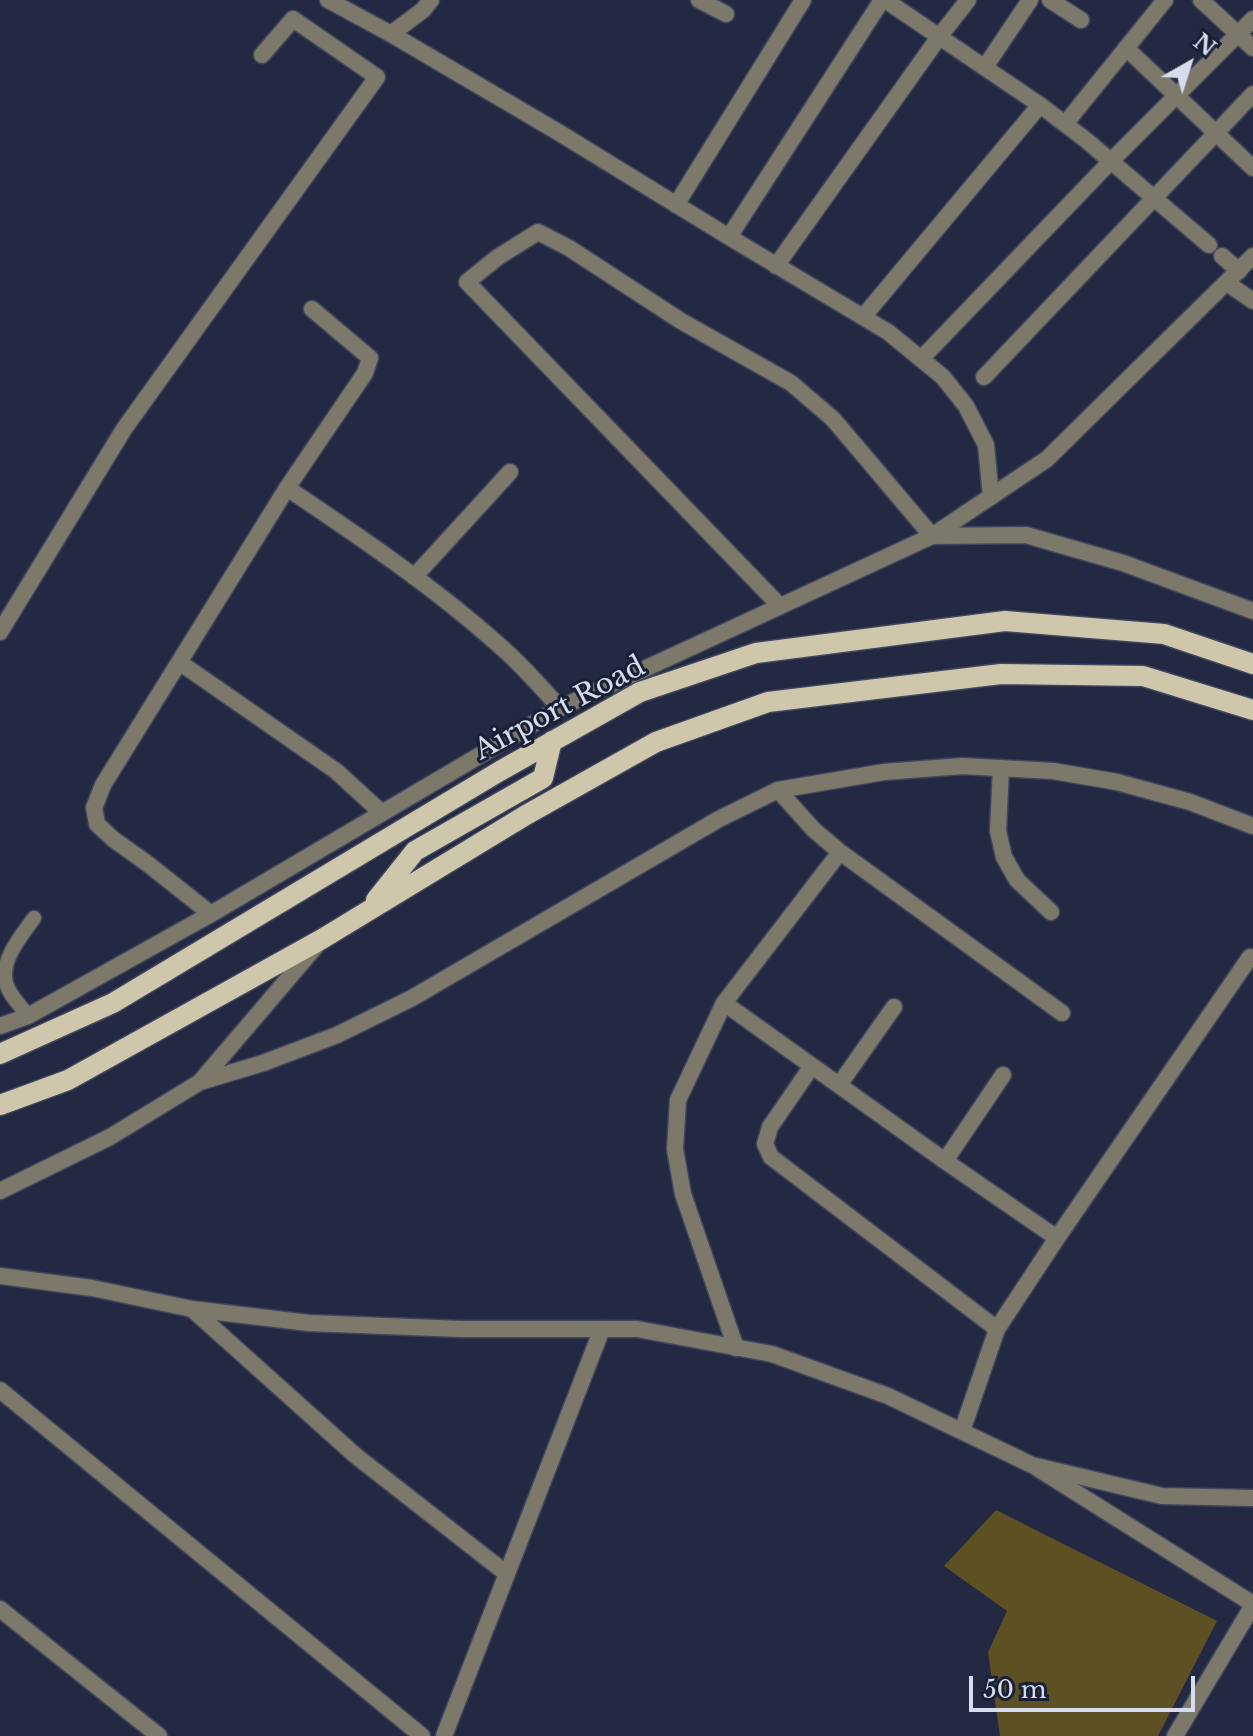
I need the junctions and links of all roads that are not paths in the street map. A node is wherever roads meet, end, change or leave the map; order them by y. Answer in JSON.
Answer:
{"nodes":[{"id":1,"x":431,"y":0,"type":"edge"},
{"id":2,"x":699,"y":0,"type":"edge"},
{"id":3,"x":803,"y":0,"type":"edge"},
{"id":4,"x":884,"y":0,"type":"edge"},
{"id":5,"x":968,"y":0,"type":"edge"},
{"id":6,"x":1030,"y":0,"type":"edge"},
{"id":7,"x":1050,"y":0,"type":"edge"},
{"id":8,"x":1165,"y":0,"type":"edge"},
{"id":9,"x":1201,"y":0,"type":"edge"},
{"id":10,"x":332,"y":1,"type":"edge"},
{"id":11,"x":905,"y":5,"type":"edge"},
{"id":12,"x":726,"y":14,"type":"dead end"},
{"id":13,"x":1253,"y":19,"type":"edge"},
{"id":14,"x":1081,"y":20,"type":"dead end"},
{"id":15,"x":391,"y":34,"type":"junction"},
{"id":16,"x":1238,"y":34,"type":"junction"},
{"id":17,"x":939,"y":37,"type":"junction"},
{"id":18,"x":1126,"y":48,"type":"junction"},
{"id":19,"x":1253,"y":48,"type":"edge"},
{"id":20,"x":262,"y":55,"type":"dead end"},
{"id":21,"x":985,"y":67,"type":"junction"},
{"id":22,"x":1253,"y":94,"type":"edge"},
{"id":23,"x":1176,"y":96,"type":"junction"},
{"id":24,"x":1040,"y":105,"type":"junction"},
{"id":25,"x":1065,"y":124,"type":"junction"},
{"id":26,"x":1216,"y":133,"type":"junction"},
{"id":27,"x":1111,"y":161,"type":"junction"},
{"id":28,"x":1253,"y":168,"type":"edge"},
{"id":29,"x":1155,"y":198,"type":"junction"},
{"id":30,"x":676,"y":205,"type":"junction"},
{"id":31,"x":729,"y":237,"type":"junction"},
{"id":32,"x":1253,"y":256,"type":"edge"},
{"id":33,"x":776,"y":266,"type":"junction"},
{"id":34,"x":1239,"y":271,"type":"junction"},
{"id":35,"x":1227,"y":283,"type":"junction"},
{"id":36,"x":1253,"y":301,"type":"edge"},
{"id":37,"x":312,"y":309,"type":"dead end"},
{"id":38,"x":863,"y":317,"type":"junction"},
{"id":39,"x":921,"y":359,"type":"junction"},
{"id":40,"x":984,"y":377,"type":"dead end"},
{"id":41,"x":510,"y":472,"type":"dead end"},
{"id":42,"x":287,"y":488,"type":"junction"},
{"id":43,"x":991,"y":497,"type":"junction"},
{"id":44,"x":932,"y":536,"type":"junction"},
{"id":45,"x":414,"y":577,"type":"junction"},
{"id":46,"x":780,"y":606,"type":"junction"},
{"id":47,"x":1253,"y":611,"type":"edge"},
{"id":48,"x":0,"y":632,"type":"edge"},
{"id":49,"x":179,"y":662,"type":"junction"},
{"id":50,"x":1253,"y":664,"type":"edge"},
{"id":51,"x":560,"y":708,"type":"junction"},
{"id":52,"x":1253,"y":710,"type":"edge"},
{"id":53,"x":552,"y":741,"type":"junction"},
{"id":54,"x":1001,"y":768,"type":"junction"},
{"id":55,"x":778,"y":790,"type":"junction"},
{"id":56,"x":382,"y":813,"type":"junction"},
{"id":57,"x":1253,"y":826,"type":"edge"},
{"id":58,"x":840,"y":852,"type":"junction"},
{"id":59,"x":368,"y":911,"type":"junction"},
{"id":60,"x":1051,"y":912,"type":"dead end"},
{"id":61,"x":211,"y":914,"type":"junction"},
{"id":62,"x":34,"y":918,"type":"dead end"},
{"id":63,"x":322,"y":939,"type":"junction"},
{"id":64,"x":1250,"y":957,"type":"dead end"},
{"id":65,"x":724,"y":1003,"type":"junction"},
{"id":66,"x":894,"y":1007,"type":"dead end"},
{"id":67,"x":1062,"y":1013,"type":"dead end"},
{"id":68,"x":28,"y":1016,"type":"junction"},
{"id":69,"x":0,"y":1026,"type":"edge"},
{"id":70,"x":0,"y":1054,"type":"edge"},
{"id":71,"x":812,"y":1066,"type":"junction"},
{"id":72,"x":1003,"y":1075,"type":"dead end"},
{"id":73,"x":200,"y":1082,"type":"junction"},
{"id":74,"x":839,"y":1085,"type":"junction"},
{"id":75,"x":0,"y":1105,"type":"edge"},
{"id":76,"x":945,"y":1161,"type":"junction"},
{"id":77,"x":0,"y":1191,"type":"edge"},
{"id":78,"x":1057,"y":1238,"type":"junction"},
{"id":79,"x":0,"y":1276,"type":"edge"},
{"id":80,"x":192,"y":1309,"type":"junction"},
{"id":81,"x":602,"y":1329,"type":"junction"},
{"id":82,"x":997,"y":1329,"type":"junction"},
{"id":83,"x":736,"y":1348,"type":"junction"},
{"id":84,"x":0,"y":1390,"type":"edge"},
{"id":85,"x":962,"y":1431,"type":"junction"},
{"id":86,"x":1032,"y":1465,"type":"junction"},
{"id":87,"x":1253,"y":1498,"type":"edge"},
{"id":88,"x":507,"y":1574,"type":"junction"},
{"id":89,"x":1253,"y":1604,"type":"edge"},
{"id":90,"x":0,"y":1609,"type":"edge"},
{"id":91,"x":159,"y":1736,"type":"edge"},
{"id":92,"x":422,"y":1736,"type":"edge"},
{"id":93,"x":444,"y":1736,"type":"edge"},
{"id":94,"x":1175,"y":1736,"type":"edge"}],
"edges":[{"from":1,"to":15,"type":"street"},
{"from":2,"to":12,"type":"street"},
{"from":3,"to":30,"type":"street"},
{"from":4,"to":11,"type":"street"},
{"from":4,"to":31,"type":"street"},
{"from":5,"to":17,"type":"street"},
{"from":6,"to":21,"type":"street"},
{"from":7,"to":14,"type":"street"},
{"from":8,"to":18,"type":"street"},
{"from":9,"to":16,"type":"street"},
{"from":10,"to":15,"type":"street"},
{"from":11,"to":17,"type":"street"},
{"from":13,"to":16,"type":"street"},
{"from":15,"to":30,"type":"street"},
{"from":16,"to":19,"type":"street"},
{"from":16,"to":23,"type":"street"},
{"from":17,"to":21,"type":"street"},
{"from":17,"to":33,"type":"street"},
{"from":18,"to":23,"type":"street"},
{"from":18,"to":25,"type":"street"},
{"from":20,"to":48,"type":"street"},
{"from":21,"to":24,"type":"street"},
{"from":22,"to":26,"type":"street"},
{"from":23,"to":26,"type":"street"},
{"from":23,"to":27,"type":"street"},
{"from":24,"to":25,"type":"street"},
{"from":24,"to":38,"type":"street"},
{"from":25,"to":27,"type":"street"},
{"from":26,"to":28,"type":"street"},
{"from":26,"to":29,"type":"street"},
{"from":27,"to":29,"type":"street"},
{"from":27,"to":39,"type":"street"},
{"from":29,"to":34,"type":"street"},
{"from":29,"to":40,"type":"street"},
{"from":30,"to":31,"type":"street"},
{"from":31,"to":33,"type":"street"},
{"from":32,"to":34,"type":"street"},
{"from":33,"to":38,"type":"street"},
{"from":34,"to":35,"type":"street"},
{"from":35,"to":36,"type":"street"},
{"from":35,"to":43,"type":"street"},
{"from":37,"to":42,"type":"street"},
{"from":38,"to":39,"type":"street"},
{"from":39,"to":43,"type":"street"},
{"from":41,"to":45,"type":"street"},
{"from":42,"to":45,"type":"street"},
{"from":42,"to":49,"type":"street"},
{"from":43,"to":44,"type":"street"},
{"from":44,"to":46,"type":"street"},
{"from":44,"to":46,"type":"street"},
{"from":44,"to":47,"type":"street"},
{"from":45,"to":51,"type":"street"},
{"from":46,"to":51,"type":"street"},
{"from":49,"to":56,"type":"street"},
{"from":49,"to":61,"type":"street"},
{"from":50,"to":53,"type":"main road","name":"Airport Road"},
{"from":51,"to":56,"type":"street"},
{"from":52,"to":59,"type":"main road"},
{"from":53,"to":59,"type":"main road"},
{"from":53,"to":70,"type":"main road","name":"Airport Road"},
{"from":54,"to":55,"type":"street"},
{"from":54,"to":57,"type":"street"},
{"from":54,"to":60,"type":"street"},
{"from":55,"to":58,"type":"street"},
{"from":55,"to":73,"type":"street"},
{"from":56,"to":61,"type":"street"},
{"from":58,"to":65,"type":"street"},
{"from":58,"to":67,"type":"street"},
{"from":59,"to":63,"type":"main road"},
{"from":61,"to":68,"type":"street"},
{"from":62,"to":68,"type":"lane"},
{"from":63,"to":73,"type":"street"},
{"from":63,"to":75,"type":"main road"},
{"from":64,"to":78,"type":"street"},
{"from":65,"to":71,"type":"street"},
{"from":65,"to":83,"type":"street"},
{"from":66,"to":74,"type":"street"},
{"from":68,"to":69,"type":"street"},
{"from":71,"to":74,"type":"street"},
{"from":71,"to":82,"type":"street"},
{"from":72,"to":76,"type":"street"},
{"from":73,"to":77,"type":"street"},
{"from":74,"to":76,"type":"street"},
{"from":76,"to":78,"type":"street"},
{"from":78,"to":82,"type":"street"},
{"from":79,"to":80,"type":"street"},
{"from":80,"to":81,"type":"street"},
{"from":80,"to":88,"type":"street"},
{"from":81,"to":83,"type":"street"},
{"from":81,"to":88,"type":"street"},
{"from":82,"to":85,"type":"street"},
{"from":83,"to":85,"type":"street"},
{"from":84,"to":92,"type":"street"},
{"from":85,"to":86,"type":"street"},
{"from":86,"to":87,"type":"street"},
{"from":86,"to":89,"type":"street"},
{"from":88,"to":93,"type":"street"},
{"from":89,"to":94,"type":"street"},
{"from":90,"to":91,"type":"street"}]}
